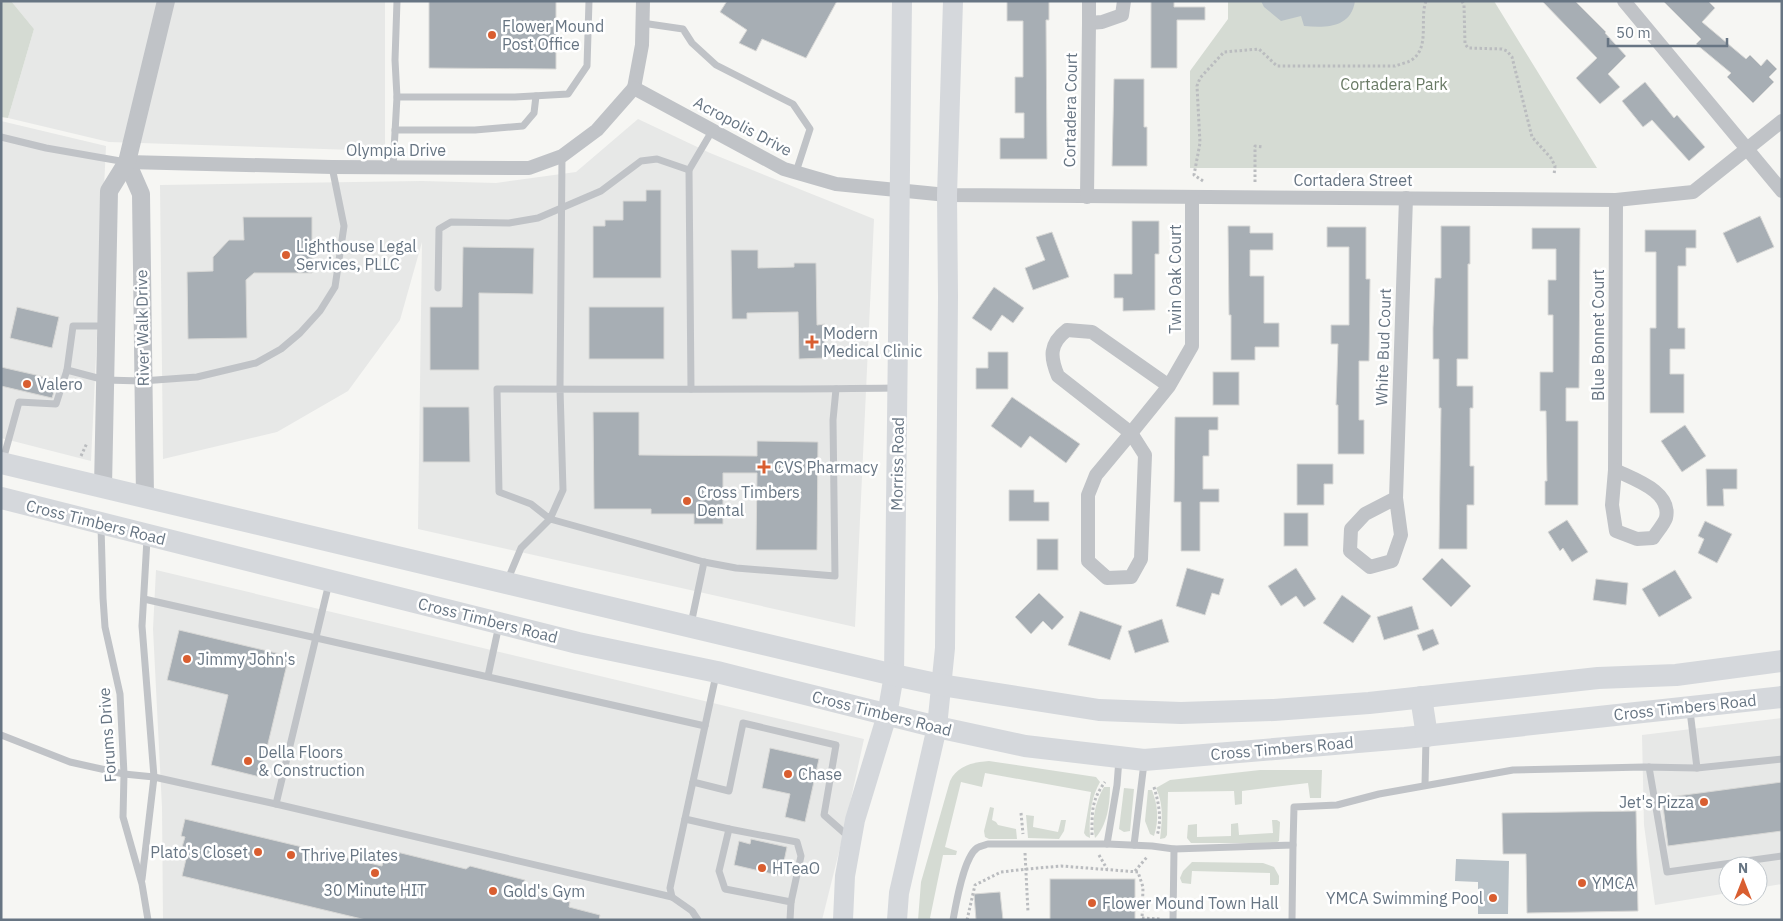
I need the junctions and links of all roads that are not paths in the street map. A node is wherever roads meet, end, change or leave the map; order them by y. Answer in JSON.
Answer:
{"nodes":[{"id":1,"x":166,"y":1,"type":"edge"},
{"id":2,"x":397,"y":1,"type":"edge"},
{"id":3,"x":589,"y":1,"type":"edge"},
{"id":4,"x":642,"y":1,"type":"edge"},
{"id":5,"x":902,"y":1,"type":"edge"},
{"id":6,"x":953,"y":1,"type":"edge"},
{"id":7,"x":1089,"y":1,"type":"edge"},
{"id":8,"x":1124,"y":1,"type":"edge"},
{"id":9,"x":1624,"y":1,"type":"edge"},
{"id":10,"x":642,"y":22,"type":"junction"},
{"id":11,"x":1089,"y":22,"type":"junction"},
{"id":12,"x":634,"y":88,"type":"junction"},
{"id":13,"x":536,"y":96,"type":"junction"},
{"id":14,"x":397,"y":97,"type":"junction"},
{"id":15,"x":1782,"y":121,"type":"edge"},
{"id":16,"x":395,"y":130,"type":"junction"},
{"id":17,"x":712,"y":131,"type":"junction"},
{"id":18,"x":1,"y":138,"type":"edge"},
{"id":19,"x":1747,"y":149,"type":"junction"},
{"id":20,"x":562,"y":156,"type":"junction"},
{"id":21,"x":127,"y":162,"type":"junction"},
{"id":22,"x":332,"y":167,"type":"junction"},
{"id":23,"x":393,"y":168,"type":"junction"},
{"id":24,"x":689,"y":170,"type":"junction"},
{"id":25,"x":796,"y":172,"type":"junction"},
{"id":26,"x":900,"y":191,"type":"junction"},
{"id":27,"x":1782,"y":192,"type":"edge"},
{"id":28,"x":947,"y":196,"type":"junction"},
{"id":29,"x":1087,"y":197,"type":"junction"},
{"id":30,"x":1192,"y":197,"type":"junction"},
{"id":31,"x":1406,"y":198,"type":"junction"},
{"id":32,"x":1616,"y":200,"type":"junction"},
{"id":33,"x":561,"y":208,"type":"junction"},
{"id":34,"x":438,"y":288,"type":"dead end"},
{"id":35,"x":107,"y":326,"type":"junction"},
{"id":36,"x":67,"y":370,"type":"junction"},
{"id":37,"x":105,"y":380,"type":"junction"},
{"id":38,"x":142,"y":381,"type":"junction"},
{"id":39,"x":1169,"y":386,"type":"junction"},
{"id":40,"x":898,"y":388,"type":"junction"},
{"id":41,"x":560,"y":389,"type":"junction"},
{"id":42,"x":691,"y":389,"type":"junction"},
{"id":43,"x":836,"y":389,"type":"junction"},
{"id":44,"x":1131,"y":433,"type":"junction"},
{"id":45,"x":2,"y":463,"type":"edge"},
{"id":46,"x":1615,"y":470,"type":"junction"},
{"id":47,"x":103,"y":487,"type":"junction"},
{"id":48,"x":145,"y":497,"type":"junction"},
{"id":49,"x":1,"y":498,"type":"edge"},
{"id":50,"x":1396,"y":498,"type":"junction"},
{"id":51,"x":550,"y":518,"type":"junction"},
{"id":52,"x":101,"y":523,"type":"junction"},
{"id":53,"x":147,"y":534,"type":"junction"},
{"id":54,"x":704,"y":562,"type":"junction"},
{"id":55,"x":329,"y":580,"type":"junction"},
{"id":56,"x":507,"y":583,"type":"junction"},
{"id":57,"x":144,"y":599,"type":"junction"},
{"id":58,"x":500,"y":623,"type":"junction"},
{"id":59,"x":690,"y":626,"type":"junction"},
{"id":60,"x":317,"y":638,"type":"junction"},
{"id":61,"x":1775,"y":662,"type":"edge"},
{"id":62,"x":717,"y":672,"type":"junction"},
{"id":63,"x":894,"y":675,"type":"junction"},
{"id":64,"x":488,"y":676,"type":"junction"},
{"id":65,"x":941,"y":684,"type":"junction"},
{"id":66,"x":1421,"y":697,"type":"junction"},
{"id":67,"x":1782,"y":697,"type":"edge"},
{"id":68,"x":1689,"y":708,"type":"junction"},
{"id":69,"x":887,"y":715,"type":"junction"},
{"id":70,"x":705,"y":726,"type":"junction"},
{"id":71,"x":937,"y":727,"type":"junction"},
{"id":72,"x":1,"y":734,"type":"edge"},
{"id":73,"x":1426,"y":736,"type":"junction"},
{"id":74,"x":1119,"y":759,"type":"junction"},
{"id":75,"x":1782,"y":759,"type":"edge"},
{"id":76,"x":1144,"y":760,"type":"junction"},
{"id":77,"x":1649,"y":766,"type":"junction"},
{"id":78,"x":1697,"y":768,"type":"junction"},
{"id":79,"x":124,"y":774,"type":"junction"},
{"id":80,"x":154,"y":777,"type":"junction"},
{"id":81,"x":693,"y":782,"type":"junction"},
{"id":82,"x":1425,"y":785,"type":"junction"},
{"id":83,"x":276,"y":804,"type":"junction"},
{"id":84,"x":685,"y":819,"type":"junction"},
{"id":85,"x":729,"y":830,"type":"junction"},
{"id":86,"x":852,"y":839,"type":"junction"},
{"id":87,"x":1106,"y":844,"type":"junction"},
{"id":88,"x":1293,"y":844,"type":"junction"},
{"id":89,"x":1134,"y":845,"type":"junction"},
{"id":90,"x":1174,"y":849,"type":"junction"},
{"id":91,"x":1782,"y":856,"type":"edge"},
{"id":92,"x":142,"y":884,"type":"junction"},
{"id":93,"x":672,"y":897,"type":"junction"},
{"id":94,"x":791,"y":902,"type":"junction"},
{"id":95,"x":148,"y":920,"type":"edge"},
{"id":96,"x":698,"y":920,"type":"edge"},
{"id":97,"x":790,"y":920,"type":"edge"},
{"id":98,"x":843,"y":920,"type":"edge"},
{"id":99,"x":897,"y":920,"type":"edge"},
{"id":100,"x":953,"y":920,"type":"edge"},
{"id":101,"x":1173,"y":920,"type":"edge"},
{"id":102,"x":1292,"y":920,"type":"edge"}],
"edges":[{"from":1,"to":21,"type":"street","name":"River Walk Drive"},
{"from":2,"to":14,"type":"lane"},
{"from":3,"to":13,"type":"lane"},
{"from":4,"to":10,"type":"street"},
{"from":5,"to":26,"type":"main road","name":"Morriss Road"},
{"from":6,"to":28,"type":"main road"},
{"from":7,"to":11,"type":"street","name":"Cortadera Court"},
{"from":8,"to":11,"type":"street"},
{"from":9,"to":19,"type":"street"},
{"from":10,"to":12,"type":"street"},
{"from":10,"to":25,"type":"lane"},
{"from":11,"to":29,"type":"street","name":"Cortadera Court"},
{"from":12,"to":17,"type":"street","name":"Acropolis Drive"},
{"from":12,"to":20,"type":"street","name":"Olympia Drive"},
{"from":13,"to":14,"type":"lane"},
{"from":13,"to":16,"type":"lane"},
{"from":14,"to":16,"type":"lane"},
{"from":15,"to":19,"type":"street","name":"Cortadera Street"},
{"from":16,"to":23,"type":"lane"},
{"from":17,"to":24,"type":"lane"},
{"from":17,"to":25,"type":"street","name":"Acropolis Drive"},
{"from":18,"to":21,"type":"lane"},
{"from":19,"to":27,"type":"street"},
{"from":19,"to":32,"type":"street","name":"Cortadera Street"},
{"from":20,"to":23,"type":"street","name":"Olympia Drive"},
{"from":20,"to":33,"type":"lane"},
{"from":21,"to":22,"type":"street","name":"Olympia Drive"},
{"from":21,"to":35,"type":"street","name":"River Walk Drive"},
{"from":21,"to":38,"type":"street","name":"River Walk Drive"},
{"from":22,"to":23,"type":"street","name":"Olympia Drive"},
{"from":22,"to":38,"type":"lane"},
{"from":24,"to":33,"type":"lane"},
{"from":24,"to":42,"type":"lane"},
{"from":25,"to":26,"type":"street","name":"Acropolis Drive"},
{"from":26,"to":28,"type":"street","name":"Cortadera Street"},
{"from":26,"to":40,"type":"main road","name":"Morriss Road"},
{"from":28,"to":29,"type":"street","name":"Cortadera Street"},
{"from":28,"to":65,"type":"main road"},
{"from":29,"to":30,"type":"street","name":"Cortadera Street"},
{"from":30,"to":31,"type":"street","name":"Cortadera Street"},
{"from":30,"to":39,"type":"street","name":"Twin Oak Court"},
{"from":31,"to":32,"type":"street","name":"Cortadera Street"},
{"from":31,"to":50,"type":"street","name":"White Bud Court"},
{"from":32,"to":46,"type":"street","name":"Blue Bonnet Court"},
{"from":33,"to":34,"type":"lane"},
{"from":33,"to":41,"type":"lane"},
{"from":35,"to":36,"type":"lane"},
{"from":35,"to":37,"type":"street","name":"River Walk Drive"},
{"from":36,"to":37,"type":"lane"},
{"from":36,"to":45,"type":"lane"},
{"from":37,"to":38,"type":"lane"},
{"from":37,"to":47,"type":"street","name":"River Walk Drive"},
{"from":38,"to":48,"type":"street","name":"River Walk Drive"},
{"from":39,"to":44,"type":"street","name":"Twin Oak Court"},
{"from":39,"to":44,"type":"street","name":"Twin Oak Court"},
{"from":40,"to":43,"type":"lane"},
{"from":40,"to":63,"type":"main road","name":"Morriss Road"},
{"from":41,"to":42,"type":"lane"},
{"from":41,"to":51,"type":"lane"},
{"from":41,"to":51,"type":"lane"},
{"from":42,"to":43,"type":"lane"},
{"from":43,"to":54,"type":"lane"},
{"from":44,"to":44,"type":"street","name":"Twin Oak Court"},
{"from":45,"to":47,"type":"main road","name":"Cross Timbers Road"},
{"from":46,"to":46,"type":"street","name":"Blue Bonnet Court"},
{"from":47,"to":48,"type":"main road","name":"Cross Timbers Road"},
{"from":47,"to":52,"type":"main road"},
{"from":48,"to":53,"type":"main road"},
{"from":48,"to":56,"type":"main road","name":"Cross Timbers Road"},
{"from":49,"to":52,"type":"main road","name":"Cross Timbers Road"},
{"from":50,"to":50,"type":"street","name":"White Bud Court"},
{"from":51,"to":54,"type":"lane"},
{"from":51,"to":56,"type":"lane"},
{"from":52,"to":53,"type":"main road","name":"Cross Timbers Road"},
{"from":52,"to":79,"type":"lane","name":"Forums Drive"},
{"from":53,"to":55,"type":"main road","name":"Cross Timbers Road"},
{"from":53,"to":57,"type":"lane","name":"Forums Drive"},
{"from":54,"to":59,"type":"lane"},
{"from":55,"to":58,"type":"main road","name":"Cross Timbers Road"},
{"from":55,"to":60,"type":"lane"},
{"from":56,"to":59,"type":"main road","name":"Cross Timbers Road"},
{"from":57,"to":60,"type":"lane"},
{"from":57,"to":80,"type":"lane","name":"Forums Drive"},
{"from":58,"to":62,"type":"main road","name":"Cross Timbers Road"},
{"from":58,"to":64,"type":"lane"},
{"from":59,"to":63,"type":"main road","name":"Cross Timbers Road"},
{"from":60,"to":64,"type":"lane"},
{"from":60,"to":83,"type":"lane"},
{"from":61,"to":66,"type":"main road","name":"Cross Timbers Road"},
{"from":61,"to":68,"type":"main road"},
{"from":62,"to":69,"type":"main road","name":"Cross Timbers Road"},
{"from":62,"to":70,"type":"lane"},
{"from":63,"to":65,"type":"main road","name":"Cross Timbers Road"},
{"from":63,"to":69,"type":"main road","name":"Morriss Road"},
{"from":64,"to":70,"type":"lane"},
{"from":65,"to":66,"type":"main road","name":"Cross Timbers Road"},
{"from":65,"to":71,"type":"main road"},
{"from":66,"to":73,"type":"main road"},
{"from":67,"to":68,"type":"main road","name":"Cross Timbers Road"},
{"from":68,"to":73,"type":"main road","name":"Cross Timbers Road"},
{"from":68,"to":78,"type":"lane"},
{"from":69,"to":71,"type":"main road","name":"Cross Timbers Road"},
{"from":69,"to":86,"type":"main road","name":"Morriss Road"},
{"from":70,"to":81,"type":"lane"},
{"from":71,"to":74,"type":"main road","name":"Cross Timbers Road"},
{"from":71,"to":99,"type":"main road"},
{"from":72,"to":79,"type":"lane"},
{"from":73,"to":76,"type":"main road","name":"Cross Timbers Road"},
{"from":73,"to":82,"type":"lane"},
{"from":74,"to":76,"type":"main road","name":"Cross Timbers Road"},
{"from":74,"to":87,"type":"lane"},
{"from":75,"to":78,"type":"lane"},
{"from":76,"to":89,"type":"lane"},
{"from":77,"to":78,"type":"lane"},
{"from":77,"to":82,"type":"lane"},
{"from":77,"to":91,"type":"lane"},
{"from":79,"to":80,"type":"lane"},
{"from":79,"to":92,"type":"lane","name":"Forums Drive"},
{"from":80,"to":83,"type":"lane"},
{"from":80,"to":92,"type":"lane","name":"Forums Drive"},
{"from":81,"to":84,"type":"lane"},
{"from":81,"to":86,"type":"lane"},
{"from":82,"to":88,"type":"lane"},
{"from":83,"to":93,"type":"lane"},
{"from":84,"to":85,"type":"lane"},
{"from":84,"to":93,"type":"lane"},
{"from":85,"to":94,"type":"lane"},
{"from":85,"to":94,"type":"lane"},
{"from":86,"to":98,"type":"main road","name":"Morriss Road"},
{"from":87,"to":89,"type":"lane"},
{"from":87,"to":100,"type":"lane"},
{"from":88,"to":90,"type":"lane"},
{"from":88,"to":102,"type":"lane"},
{"from":89,"to":90,"type":"lane"},
{"from":90,"to":101,"type":"lane"},
{"from":92,"to":95,"type":"lane","name":"Forums Drive"},
{"from":93,"to":96,"type":"lane"},
{"from":94,"to":97,"type":"lane"}]}
